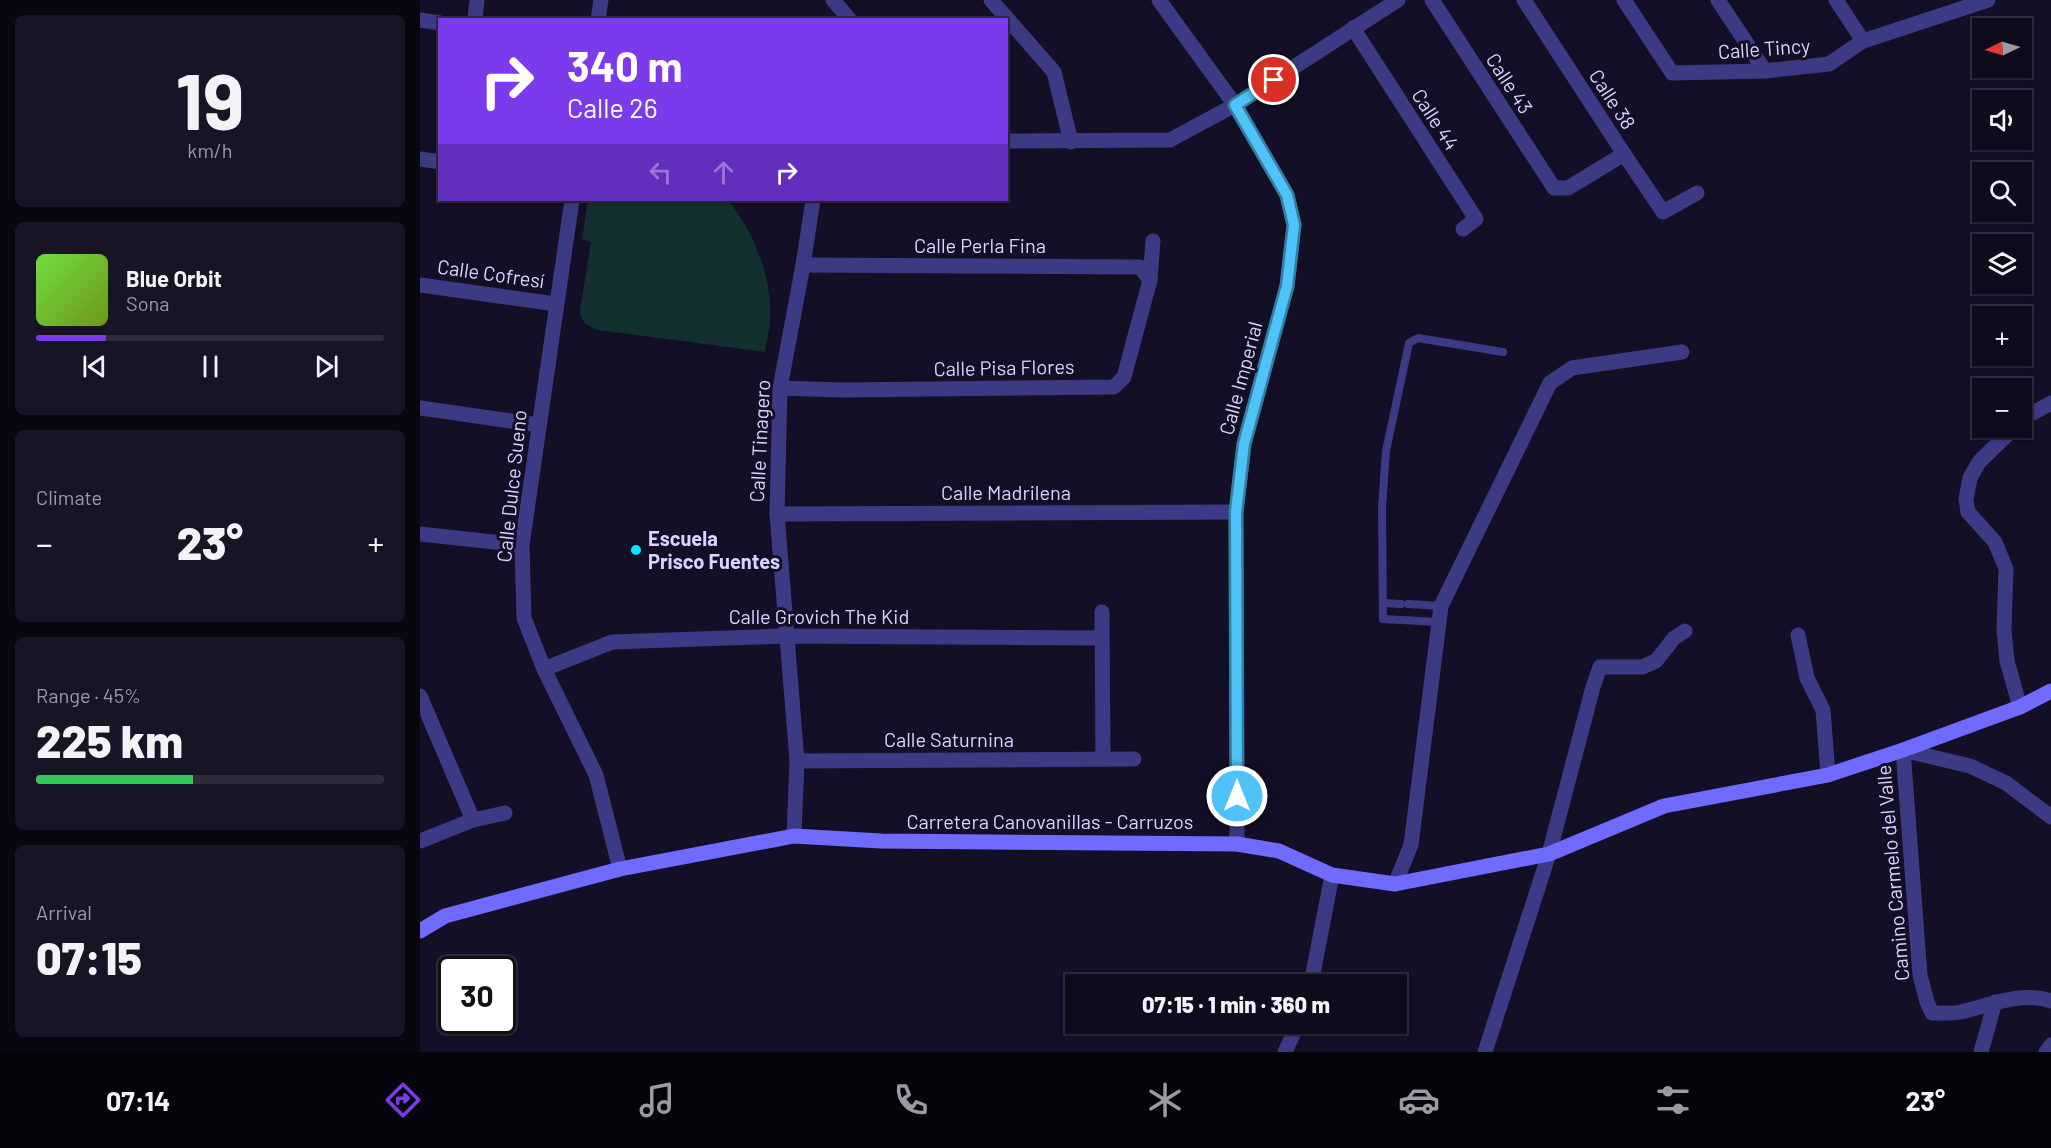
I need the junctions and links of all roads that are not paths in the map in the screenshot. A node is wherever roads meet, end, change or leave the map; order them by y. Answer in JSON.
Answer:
{"nodes":[{"id":1,"x":477,"y":0,"type":"edge"},
{"id":2,"x":601,"y":0,"type":"edge"},
{"id":3,"x":833,"y":0,"type":"edge"},
{"id":4,"x":991,"y":0,"type":"edge"},
{"id":5,"x":1159,"y":0,"type":"edge"},
{"id":6,"x":1398,"y":0,"type":"edge"},
{"id":7,"x":1432,"y":0,"type":"edge"},
{"id":8,"x":1524,"y":0,"type":"edge"},
{"id":9,"x":1624,"y":0,"type":"edge"},
{"id":10,"x":1718,"y":0,"type":"edge"},
{"id":11,"x":1836,"y":0,"type":"edge"},
{"id":12,"x":1988,"y":0,"type":"edge"},
{"id":13,"x":475,"y":18,"type":"edge"},
{"id":14,"x":598,"y":18,"type":"edge"},
{"id":15,"x":848,"y":18,"type":"edge"},
{"id":16,"x":1007,"y":18,"type":"edge"},
{"id":17,"x":1008,"y":19,"type":"edge"},
{"id":18,"x":420,"y":20,"type":"edge"},
{"id":19,"x":438,"y":23,"type":"edge"},
{"id":20,"x":1353,"y":28,"type":"junction"},
{"id":21,"x":1863,"y":41,"type":"junction"},
{"id":22,"x":1765,"y":71,"type":"junction"},
{"id":23,"x":1235,"y":105,"type":"junction"},
{"id":24,"x":1008,"y":141,"type":"edge"},
{"id":25,"x":1071,"y":142,"type":"junction"},
{"id":26,"x":1624,"y":154,"type":"junction"},
{"id":27,"x":420,"y":159,"type":"edge"},
{"id":28,"x":438,"y":162,"type":"edge"},
{"id":29,"x":1554,"y":188,"type":"joint"},
{"id":30,"x":1697,"y":193,"type":"dead end"},
{"id":31,"x":572,"y":201,"type":"edge"},
{"id":32,"x":813,"y":201,"type":"edge"},
{"id":33,"x":1463,"y":229,"type":"dead end"},
{"id":34,"x":1153,"y":242,"type":"dead end"},
{"id":35,"x":803,"y":265,"type":"junction"},
{"id":36,"x":1150,"y":280,"type":"junction"},
{"id":37,"x":420,"y":285,"type":"edge"},
{"id":38,"x":556,"y":304,"type":"junction"},
{"id":39,"x":1503,"y":352,"type":"dead end"},
{"id":40,"x":1682,"y":352,"type":"dead end"},
{"id":41,"x":780,"y":388,"type":"junction"},
{"id":42,"x":2051,"y":403,"type":"edge"},
{"id":43,"x":420,"y":408,"type":"edge"},
{"id":44,"x":2032,"y":413,"type":"edge"},
{"id":45,"x":539,"y":425,"type":"junction"},
{"id":46,"x":2004,"y":438,"type":"edge"},
{"id":47,"x":1236,"y":512,"type":"junction"},
{"id":48,"x":777,"y":514,"type":"junction"},
{"id":49,"x":420,"y":534,"type":"edge"},
{"id":50,"x":522,"y":545,"type":"junction"},
{"id":51,"x":1383,"y":603,"type":"junction"},
{"id":52,"x":1441,"y":606,"type":"junction"},
{"id":53,"x":1102,"y":612,"type":"dead end"},
{"id":54,"x":1439,"y":622,"type":"junction"},
{"id":55,"x":1685,"y":631,"type":"dead end"},
{"id":56,"x":1798,"y":635,"type":"dead end"},
{"id":57,"x":785,"y":636,"type":"junction"},
{"id":58,"x":1100,"y":638,"type":"junction"},
{"id":59,"x":544,"y":669,"type":"junction"},
{"id":60,"x":2051,"y":691,"type":"edge"},
{"id":61,"x":420,"y":696,"type":"edge"},
{"id":62,"x":2020,"y":707,"type":"junction"},
{"id":63,"x":1903,"y":750,"type":"junction"},
{"id":64,"x":1103,"y":758,"type":"junction"},
{"id":65,"x":1134,"y":759,"type":"dead end"},
{"id":66,"x":797,"y":761,"type":"junction"},
{"id":67,"x":1828,"y":775,"type":"junction"},
{"id":68,"x":505,"y":813,"type":"dead end"},
{"id":69,"x":2051,"y":817,"type":"edge"},
{"id":70,"x":473,"y":820,"type":"junction"},
{"id":71,"x":794,"y":836,"type":"junction"},
{"id":72,"x":420,"y":841,"type":"edge"},
{"id":73,"x":1237,"y":844,"type":"junction"},
{"id":74,"x":1549,"y":854,"type":"junction"},
{"id":75,"x":620,"y":869,"type":"junction"},
{"id":76,"x":1332,"y":874,"type":"junction"},
{"id":77,"x":1395,"y":884,"type":"junction"},
{"id":78,"x":420,"y":931,"type":"edge"},
{"id":79,"x":1313,"y":974,"type":"edge"},
{"id":80,"x":2051,"y":1001,"type":"edge"},
{"id":81,"x":1995,"y":1002,"type":"junction"},
{"id":82,"x":1293,"y":1034,"type":"edge"},
{"id":83,"x":2051,"y":1045,"type":"edge"},
{"id":84,"x":1285,"y":1052,"type":"edge"},
{"id":85,"x":1485,"y":1052,"type":"edge"},
{"id":86,"x":1981,"y":1052,"type":"edge"},
{"id":87,"x":2046,"y":1052,"type":"edge"}],
"edges":[{"from":1,"to":13,"type":"street"},
{"from":2,"to":14,"type":"street"},
{"from":3,"to":15,"type":"street"},
{"from":4,"to":16,"type":"street"},
{"from":5,"to":23,"type":"street","name":"Calle Imperial"},
{"from":6,"to":20,"type":"street"},
{"from":7,"to":29,"type":"street","name":"Calle 43"},
{"from":8,"to":26,"type":"street","name":"Calle 38"},
{"from":9,"to":22,"type":"street","name":"Calle Tincy"},
{"from":10,"to":22,"type":"street"},
{"from":11,"to":21,"type":"street"},
{"from":12,"to":21,"type":"street","name":"Calle Tincy"},
{"from":17,"to":25,"type":"street"},
{"from":18,"to":19,"type":"street"},
{"from":20,"to":23,"type":"street"},
{"from":20,"to":33,"type":"street","name":"Calle 44"},
{"from":21,"to":22,"type":"street","name":"Calle Tincy"},
{"from":23,"to":25,"type":"street"},
{"from":23,"to":47,"type":"street","name":"Calle Imperial"},
{"from":24,"to":25,"type":"street"},
{"from":26,"to":29,"type":"street","name":"Calle 38"},
{"from":26,"to":30,"type":"street"},
{"from":27,"to":28,"type":"street"},
{"from":31,"to":38,"type":"street","name":"Calle Dulce Sueno"},
{"from":32,"to":35,"type":"street","name":"Calle Tinagero"},
{"from":34,"to":36,"type":"street","name":"Calle Pisa Flores"},
{"from":35,"to":36,"type":"street","name":"Calle Perla Fina"},
{"from":35,"to":41,"type":"street","name":"Calle Tinagero"},
{"from":36,"to":41,"type":"street","name":"Calle Pisa Flores"},
{"from":37,"to":38,"type":"street","name":"Calle Cofresí"},
{"from":38,"to":45,"type":"street","name":"Calle Dulce Sueno"},
{"from":39,"to":51,"type":"lane"},
{"from":40,"to":52,"type":"street"},
{"from":41,"to":48,"type":"street","name":"Calle Tinagero"},
{"from":42,"to":44,"type":"street"},
{"from":43,"to":45,"type":"street"},
{"from":45,"to":50,"type":"street","name":"Calle Dulce Sueno"},
{"from":46,"to":62,"type":"street"},
{"from":47,"to":48,"type":"street","name":"Calle Madrilena"},
{"from":47,"to":73,"type":"street","name":"Calle Imperial"},
{"from":48,"to":57,"type":"street","name":"Calle Tinagero"},
{"from":49,"to":50,"type":"street"},
{"from":50,"to":59,"type":"street","name":"Calle Dulce Sueno"},
{"from":51,"to":52,"type":"lane"},
{"from":51,"to":54,"type":"lane"},
{"from":52,"to":54,"type":"street"},
{"from":53,"to":58,"type":"street"},
{"from":54,"to":77,"type":"street"},
{"from":55,"to":74,"type":"street"},
{"from":56,"to":67,"type":"street"},
{"from":57,"to":58,"type":"street","name":"Calle Grovich The Kid"},
{"from":57,"to":59,"type":"street","name":"Calle Grovich The Kid"},
{"from":57,"to":66,"type":"street","name":"Calle Tinagero"},
{"from":58,"to":64,"type":"street"},
{"from":59,"to":75,"type":"street","name":"Calle Dulce Sueno"},
{"from":60,"to":62,"type":"street","name":"Carretera Canovanillas - Carruzos"},
{"from":61,"to":70,"type":"street"},
{"from":62,"to":63,"type":"street","name":"Carretera Canovanillas - Carruzos"},
{"from":63,"to":67,"type":"street","name":"Carretera Canovanillas - Carruzos"},
{"from":63,"to":69,"type":"street"},
{"from":63,"to":81,"type":"street","name":"Camino Carmelo del Valle"},
{"from":64,"to":65,"type":"street","name":"Calle Saturnina"},
{"from":64,"to":66,"type":"street","name":"Calle Saturnina"},
{"from":66,"to":71,"type":"street","name":"Calle Tinagero"},
{"from":67,"to":74,"type":"street","name":"Carretera Canovanillas - Carruzos"},
{"from":68,"to":70,"type":"street"},
{"from":70,"to":72,"type":"street"},
{"from":71,"to":73,"type":"street","name":"Carretera Canovanillas - Carruzos"},
{"from":71,"to":75,"type":"street","name":"Carretera Canovanillas - Carruzos"},
{"from":73,"to":76,"type":"street","name":"Carretera Canovanillas - Carruzos"},
{"from":74,"to":77,"type":"street","name":"Carretera Canovanillas - Carruzos"},
{"from":74,"to":85,"type":"street"},
{"from":75,"to":78,"type":"street","name":"Carretera Canovanillas - Carruzos"},
{"from":76,"to":77,"type":"street","name":"Carretera Canovanillas - Carruzos"},
{"from":76,"to":79,"type":"street"},
{"from":80,"to":81,"type":"street","name":"Camino Carmelo del Valle"},
{"from":81,"to":86,"type":"street"},
{"from":82,"to":84,"type":"street"},
{"from":83,"to":87,"type":"street"}]}
